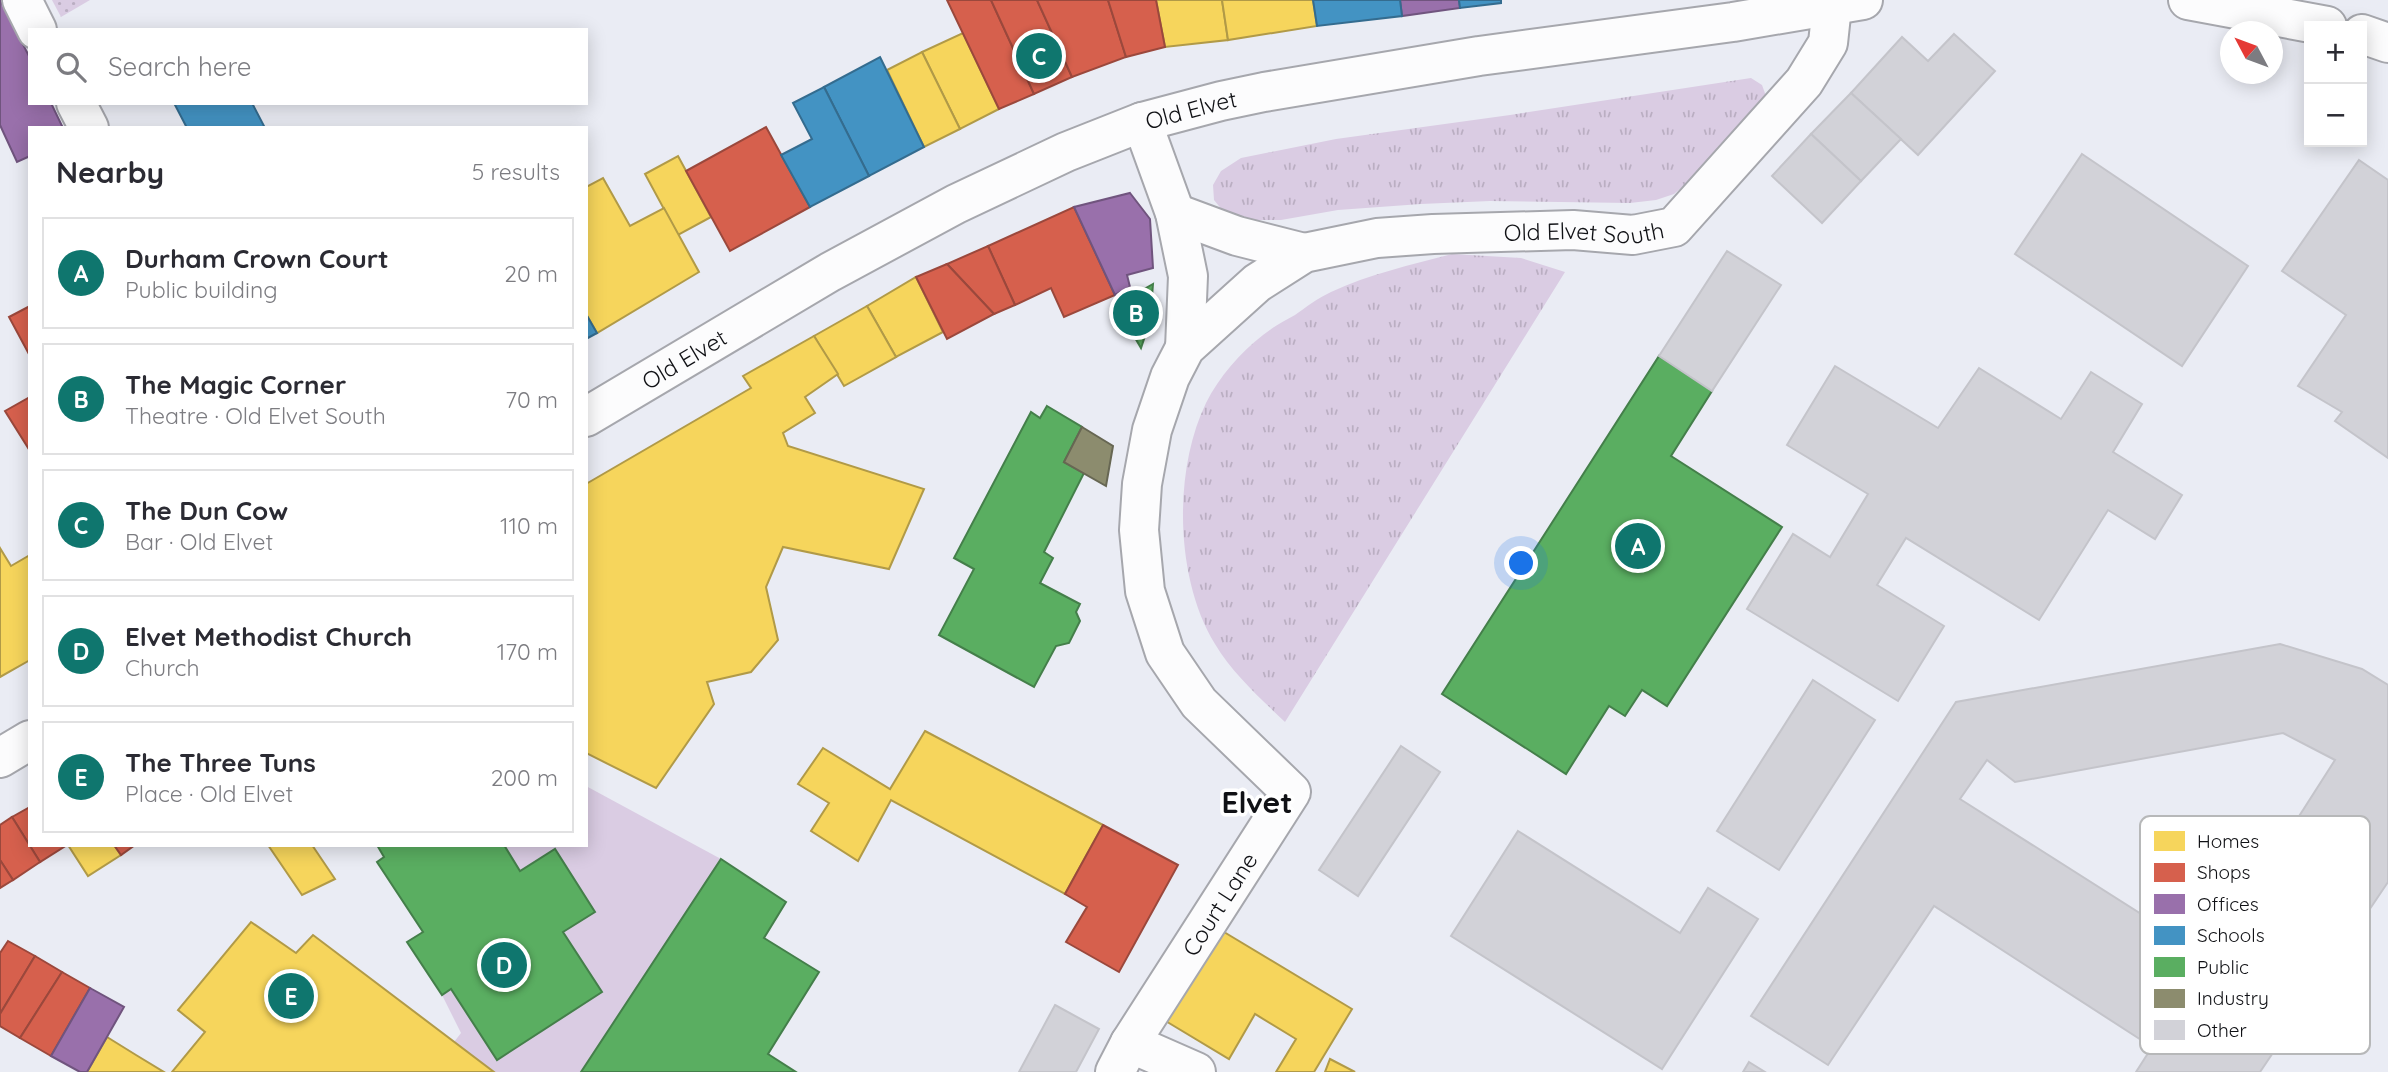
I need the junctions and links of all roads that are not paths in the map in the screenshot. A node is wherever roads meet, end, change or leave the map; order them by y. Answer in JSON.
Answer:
{"nodes":[{"id":1,"x":22,"y":0,"type":"edge"},
{"id":2,"x":2188,"y":0,"type":"edge"},
{"id":3,"x":1848,"y":3,"type":"edge"},
{"id":4,"x":2304,"y":22,"type":"edge"},
{"id":5,"x":36,"y":28,"type":"edge"},
{"id":6,"x":2367,"y":36,"type":"edge"},
{"id":7,"x":2388,"y":43,"type":"edge"},
{"id":8,"x":77,"y":105,"type":"edge"},
{"id":9,"x":1142,"y":122,"type":"junction"},
{"id":10,"x":88,"y":126,"type":"edge"},
{"id":11,"x":1175,"y":214,"type":"junction"},
{"id":12,"x":1304,"y":253,"type":"junction"},
{"id":13,"x":1185,"y":348,"type":"junction"},
{"id":14,"x":588,"y":416,"type":"edge"},
{"id":15,"x":1165,"y":653,"type":"joint"},
{"id":16,"x":28,"y":741,"type":"edge"},
{"id":17,"x":0,"y":758,"type":"edge"},
{"id":18,"x":1122,"y":1058,"type":"edge"},
{"id":19,"x":1196,"y":1072,"type":"edge"}],
"edges":[{"from":1,"to":5,"type":"street"},
{"from":2,"to":4,"type":"street"},
{"from":3,"to":9,"type":"street","name":"Old Elvet"},
{"from":3,"to":12,"type":"street","name":"Old Elvet South"},
{"from":6,"to":7,"type":"street"},
{"from":8,"to":10,"type":"street"},
{"from":9,"to":11,"type":"street","name":"Old Elvet South"},
{"from":9,"to":14,"type":"street","name":"Old Elvet"},
{"from":11,"to":12,"type":"street","name":"Old Elvet South"},
{"from":11,"to":13,"type":"street","name":"Old Elvet South"},
{"from":12,"to":13,"type":"street","name":"Old Elvet South"},
{"from":13,"to":15,"type":"street","name":"Old Elvet South"},
{"from":15,"to":18,"type":"street","name":"Court Lane"},
{"from":16,"to":17,"type":"street"},
{"from":18,"to":19,"type":"street"}]}
